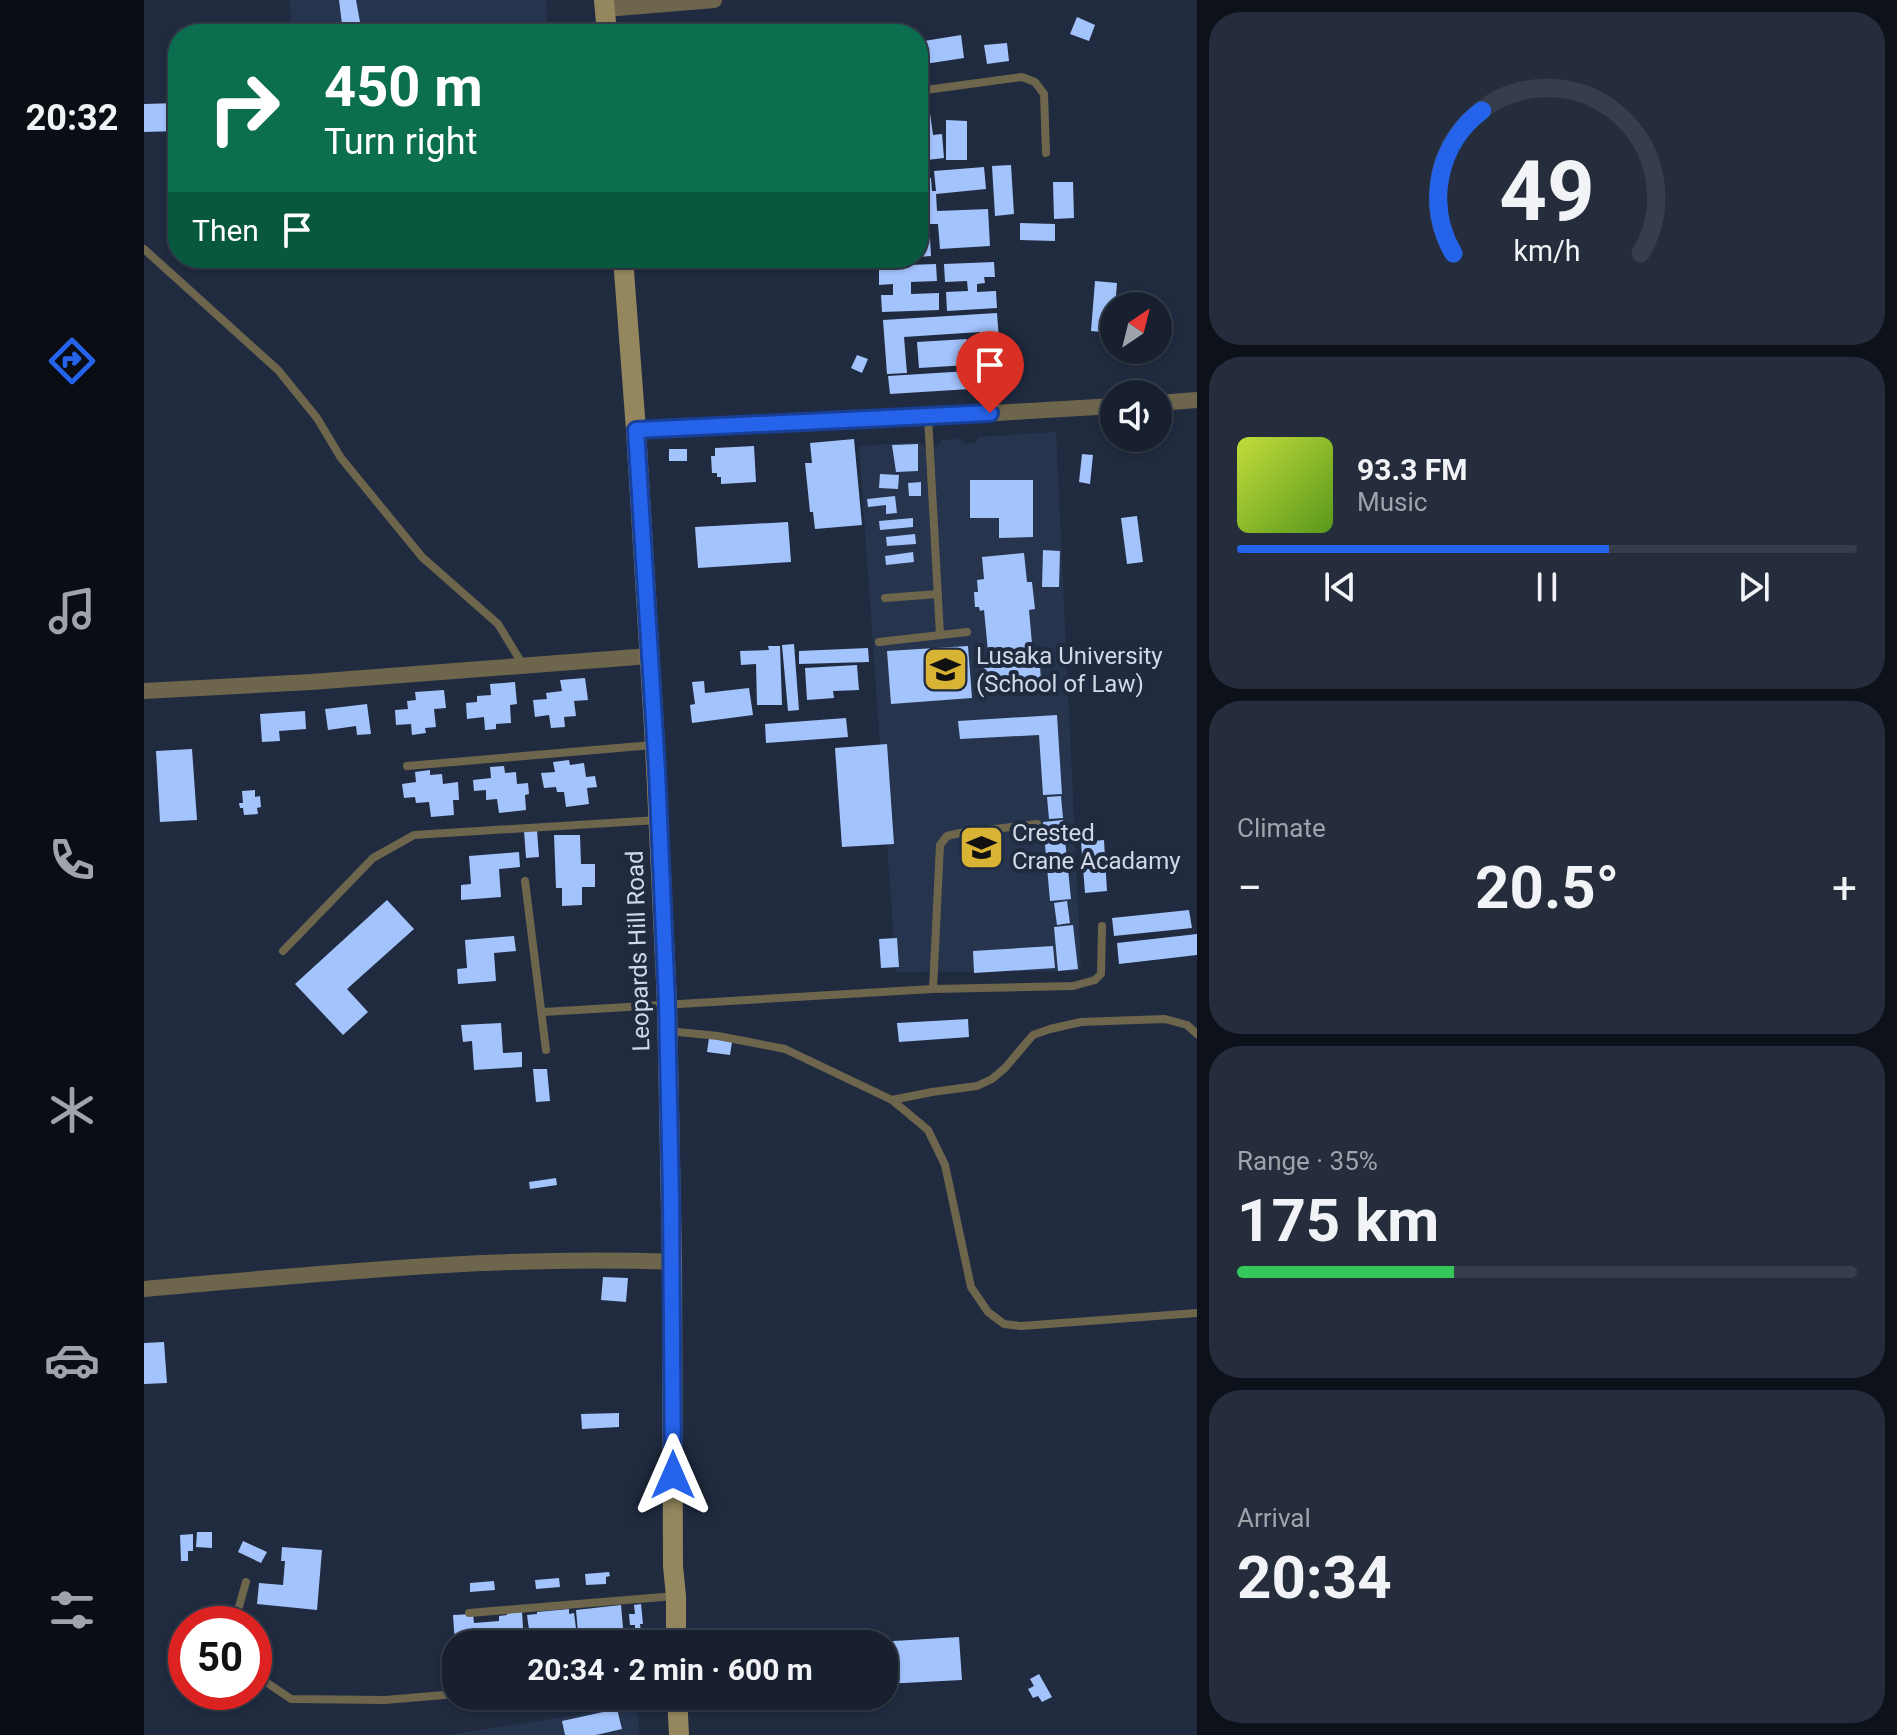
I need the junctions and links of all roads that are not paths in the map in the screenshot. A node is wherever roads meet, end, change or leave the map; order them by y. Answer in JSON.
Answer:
{"nodes":[{"id":1,"x":714,"y":0,"type":"edge"},
{"id":2,"x":605,"y":5,"type":"edge"},
{"id":3,"x":928,"y":90,"type":"edge"},
{"id":4,"x":1046,"y":153,"type":"dead end"},
{"id":5,"x":144,"y":249,"type":"edge"},
{"id":6,"x":624,"y":268,"type":"edge"},
{"id":7,"x":1197,"y":400,"type":"edge"},
{"id":8,"x":1172,"y":402,"type":"edge"},
{"id":9,"x":1100,"y":407,"type":"edge"},
{"id":10,"x":928,"y":417,"type":"junction"},
{"id":11,"x":636,"y":430,"type":"junction"},
{"id":12,"x":938,"y":594,"type":"junction"},
{"id":13,"x":885,"y":598,"type":"dead end"},
{"id":14,"x":967,"y":632,"type":"dead end"},
{"id":15,"x":940,"y":635,"type":"junction"},
{"id":16,"x":879,"y":642,"type":"dead end"},
{"id":17,"x":650,"y":656,"type":"junction"},
{"id":18,"x":523,"y":665,"type":"junction"},
{"id":19,"x":144,"y":691,"type":"edge"},
{"id":20,"x":655,"y":745,"type":"junction"},
{"id":21,"x":407,"y":766,"type":"dead end"},
{"id":22,"x":659,"y":820,"type":"junction"},
{"id":23,"x":1037,"y":824,"type":"dead end"},
{"id":24,"x":525,"y":881,"type":"dead end"},
{"id":25,"x":1102,"y":926,"type":"dead end"},
{"id":26,"x":283,"y":951,"type":"dead end"},
{"id":27,"x":933,"y":989,"type":"junction"},
{"id":28,"x":667,"y":1003,"type":"junction"},
{"id":29,"x":543,"y":1012,"type":"junction"},
{"id":30,"x":667,"y":1031,"type":"junction"},
{"id":31,"x":1197,"y":1034,"type":"edge"},
{"id":32,"x":546,"y":1050,"type":"dead end"},
{"id":33,"x":892,"y":1100,"type":"junction"},
{"id":34,"x":672,"y":1262,"type":"junction"},
{"id":35,"x":144,"y":1289,"type":"edge"},
{"id":36,"x":1197,"y":1313,"type":"edge"},
{"id":37,"x":246,"y":1582,"type":"dead end"},
{"id":38,"x":676,"y":1596,"type":"junction"},
{"id":39,"x":239,"y":1606,"type":"edge"},
{"id":40,"x":469,"y":1613,"type":"dead end"},
{"id":41,"x":676,"y":1630,"type":"edge"},
{"id":42,"x":272,"y":1686,"type":"edge"},
{"id":43,"x":442,"y":1695,"type":"edge"},
{"id":44,"x":678,"y":1710,"type":"edge"},
{"id":45,"x":679,"y":1735,"type":"edge"}],
"edges":[{"from":1,"to":2,"type":"street"},
{"from":3,"to":4,"type":"lane"},
{"from":5,"to":18,"type":"lane"},
{"from":6,"to":11,"type":"main road","name":"Leopards Hill Road"},
{"from":7,"to":8,"type":"street"},
{"from":9,"to":10,"type":"street"},
{"from":10,"to":11,"type":"street"},
{"from":10,"to":12,"type":"lane"},
{"from":11,"to":17,"type":"main road","name":"Leopards Hill Road"},
{"from":12,"to":13,"type":"lane"},
{"from":12,"to":15,"type":"lane"},
{"from":14,"to":15,"type":"lane"},
{"from":15,"to":16,"type":"lane"},
{"from":17,"to":18,"type":"street"},
{"from":17,"to":20,"type":"main road","name":"Leopards Hill Road"},
{"from":18,"to":19,"type":"street"},
{"from":20,"to":21,"type":"lane"},
{"from":20,"to":22,"type":"main road","name":"Leopards Hill Road"},
{"from":22,"to":26,"type":"lane"},
{"from":22,"to":28,"type":"main road","name":"Leopards Hill Road"},
{"from":23,"to":27,"type":"lane"},
{"from":24,"to":29,"type":"lane"},
{"from":25,"to":27,"type":"lane"},
{"from":27,"to":28,"type":"lane"},
{"from":28,"to":29,"type":"lane"},
{"from":28,"to":30,"type":"main road","name":"Leopards Hill Road"},
{"from":29,"to":32,"type":"lane"},
{"from":30,"to":33,"type":"lane"},
{"from":30,"to":34,"type":"main road","name":"Leopards Hill Road"},
{"from":31,"to":33,"type":"lane"},
{"from":33,"to":36,"type":"lane"},
{"from":34,"to":35,"type":"street"},
{"from":34,"to":38,"type":"main road","name":"Leopards Hill Road"},
{"from":37,"to":39,"type":"lane"},
{"from":38,"to":40,"type":"lane"},
{"from":38,"to":41,"type":"main road","name":"Leopards Hill Road"},
{"from":42,"to":43,"type":"lane"},
{"from":44,"to":45,"type":"main road"}]}
